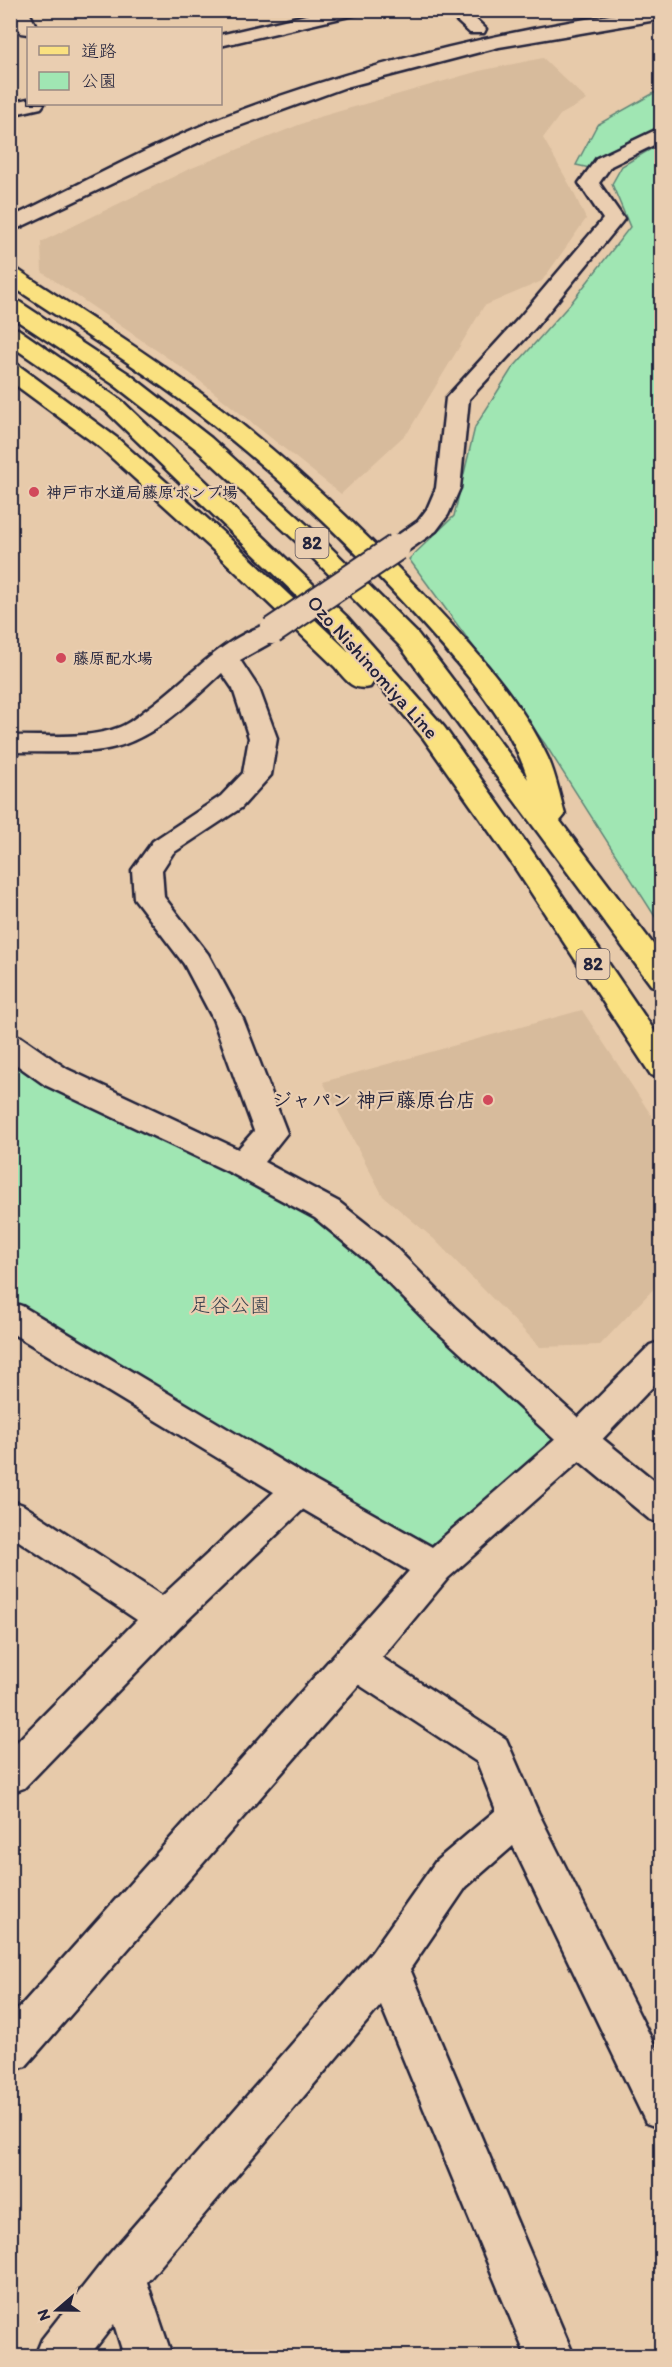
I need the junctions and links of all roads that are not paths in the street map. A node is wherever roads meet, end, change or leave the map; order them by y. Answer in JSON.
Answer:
{"nodes":[{"id":1,"x":19,"y":10,"type":"edge"},
{"id":2,"x":352,"y":10,"type":"edge"},
{"id":3,"x":454,"y":10,"type":"edge"},
{"id":4,"x":576,"y":10,"type":"edge"},
{"id":5,"x":662,"y":13,"type":"edge"},
{"id":6,"x":251,"y":15,"type":"dead end"},
{"id":7,"x":27,"y":27,"type":"edge"},
{"id":8,"x":477,"y":29,"type":"junction"},
{"id":9,"x":268,"y":30,"type":"junction"},
{"id":10,"x":222,"y":41,"type":"edge"},
{"id":11,"x":228,"y":102,"type":"dead end"},
{"id":12,"x":29,"y":105,"type":"edge"},
{"id":13,"x":10,"y":109,"type":"edge"},
{"id":14,"x":662,"y":133,"type":"edge"},
{"id":15,"x":10,"y":226,"type":"edge"},
{"id":16,"x":10,"y":275,"type":"edge"},
{"id":17,"x":10,"y":306,"type":"edge"},
{"id":18,"x":10,"y":334,"type":"edge"},
{"id":19,"x":10,"y":370,"type":"edge"},
{"id":20,"x":225,"y":657,"type":"junction"},
{"id":21,"x":10,"y":744,"type":"edge"},
{"id":22,"x":558,"y":837,"type":"junction"},
{"id":23,"x":524,"y":860,"type":"junction"},
{"id":24,"x":662,"y":978,"type":"edge"},
{"id":25,"x":10,"y":1044,"type":"edge"},
{"id":26,"x":662,"y":1067,"type":"edge"},
{"id":27,"x":243,"y":1165,"type":"junction"},
{"id":28,"x":10,"y":1315,"type":"edge"},
{"id":29,"x":662,"y":1354,"type":"edge"},
{"id":30,"x":579,"y":1440,"type":"junction"},
{"id":31,"x":300,"y":1490,"type":"junction"},
{"id":32,"x":662,"y":1509,"type":"edge"},
{"id":33,"x":10,"y":1515,"type":"edge"},
{"id":34,"x":435,"y":1567,"type":"junction"},
{"id":35,"x":164,"y":1618,"type":"junction"},
{"id":36,"x":356,"y":1661,"type":"junction"},
{"id":37,"x":10,"y":1776,"type":"edge"},
{"id":38,"x":519,"y":1816,"type":"junction"},
{"id":39,"x":387,"y":1966,"type":"junction"},
{"id":40,"x":10,"y":2051,"type":"edge"},
{"id":41,"x":662,"y":2108,"type":"edge"},
{"id":42,"x":122,"y":2276,"type":"junction"},
{"id":43,"x":59,"y":2356,"type":"edge"},
{"id":44,"x":148,"y":2356,"type":"edge"},
{"id":45,"x":550,"y":2356,"type":"edge"}],
"edges":[{"from":1,"to":7,"type":"street"},
{"from":2,"to":9,"type":"street"},
{"from":3,"to":8,"type":"street"},
{"from":4,"to":8,"type":"street"},
{"from":5,"to":15,"type":"street"},
{"from":6,"to":9,"type":"street"},
{"from":8,"to":11,"type":"street"},
{"from":9,"to":10,"type":"street"},
{"from":12,"to":13,"type":"street"},
{"from":14,"to":20,"type":"street","bridge":true},
{"from":16,"to":22,"type":"main road"},
{"from":17,"to":22,"type":"main road","name":"Ozo Nishinomiya Line","number":"82"},
{"from":18,"to":23,"type":"main road","name":"Ozo Nishinomiya Line","number":"82"},
{"from":19,"to":23,"type":"main road"},
{"from":20,"to":21,"type":"street"},
{"from":20,"to":27,"type":"street"},
{"from":22,"to":24,"type":"main road","name":"Ozo Nishinomiya Line","number":"82"},
{"from":23,"to":26,"type":"main road","name":"Ozo Nishinomiya Line","number":"82"},
{"from":25,"to":27,"type":"street"},
{"from":27,"to":30,"type":"street"},
{"from":28,"to":31,"type":"street"},
{"from":29,"to":30,"type":"street"},
{"from":30,"to":32,"type":"street"},
{"from":30,"to":34,"type":"street"},
{"from":31,"to":34,"type":"street"},
{"from":31,"to":35,"type":"street"},
{"from":33,"to":35,"type":"street"},
{"from":34,"to":36,"type":"street"},
{"from":35,"to":37,"type":"street"},
{"from":36,"to":38,"type":"street"},
{"from":36,"to":40,"type":"street"},
{"from":38,"to":39,"type":"street"},
{"from":38,"to":41,"type":"street"},
{"from":39,"to":42,"type":"street"},
{"from":39,"to":45,"type":"street"},
{"from":42,"to":43,"type":"street"},
{"from":42,"to":44,"type":"street"}]}
